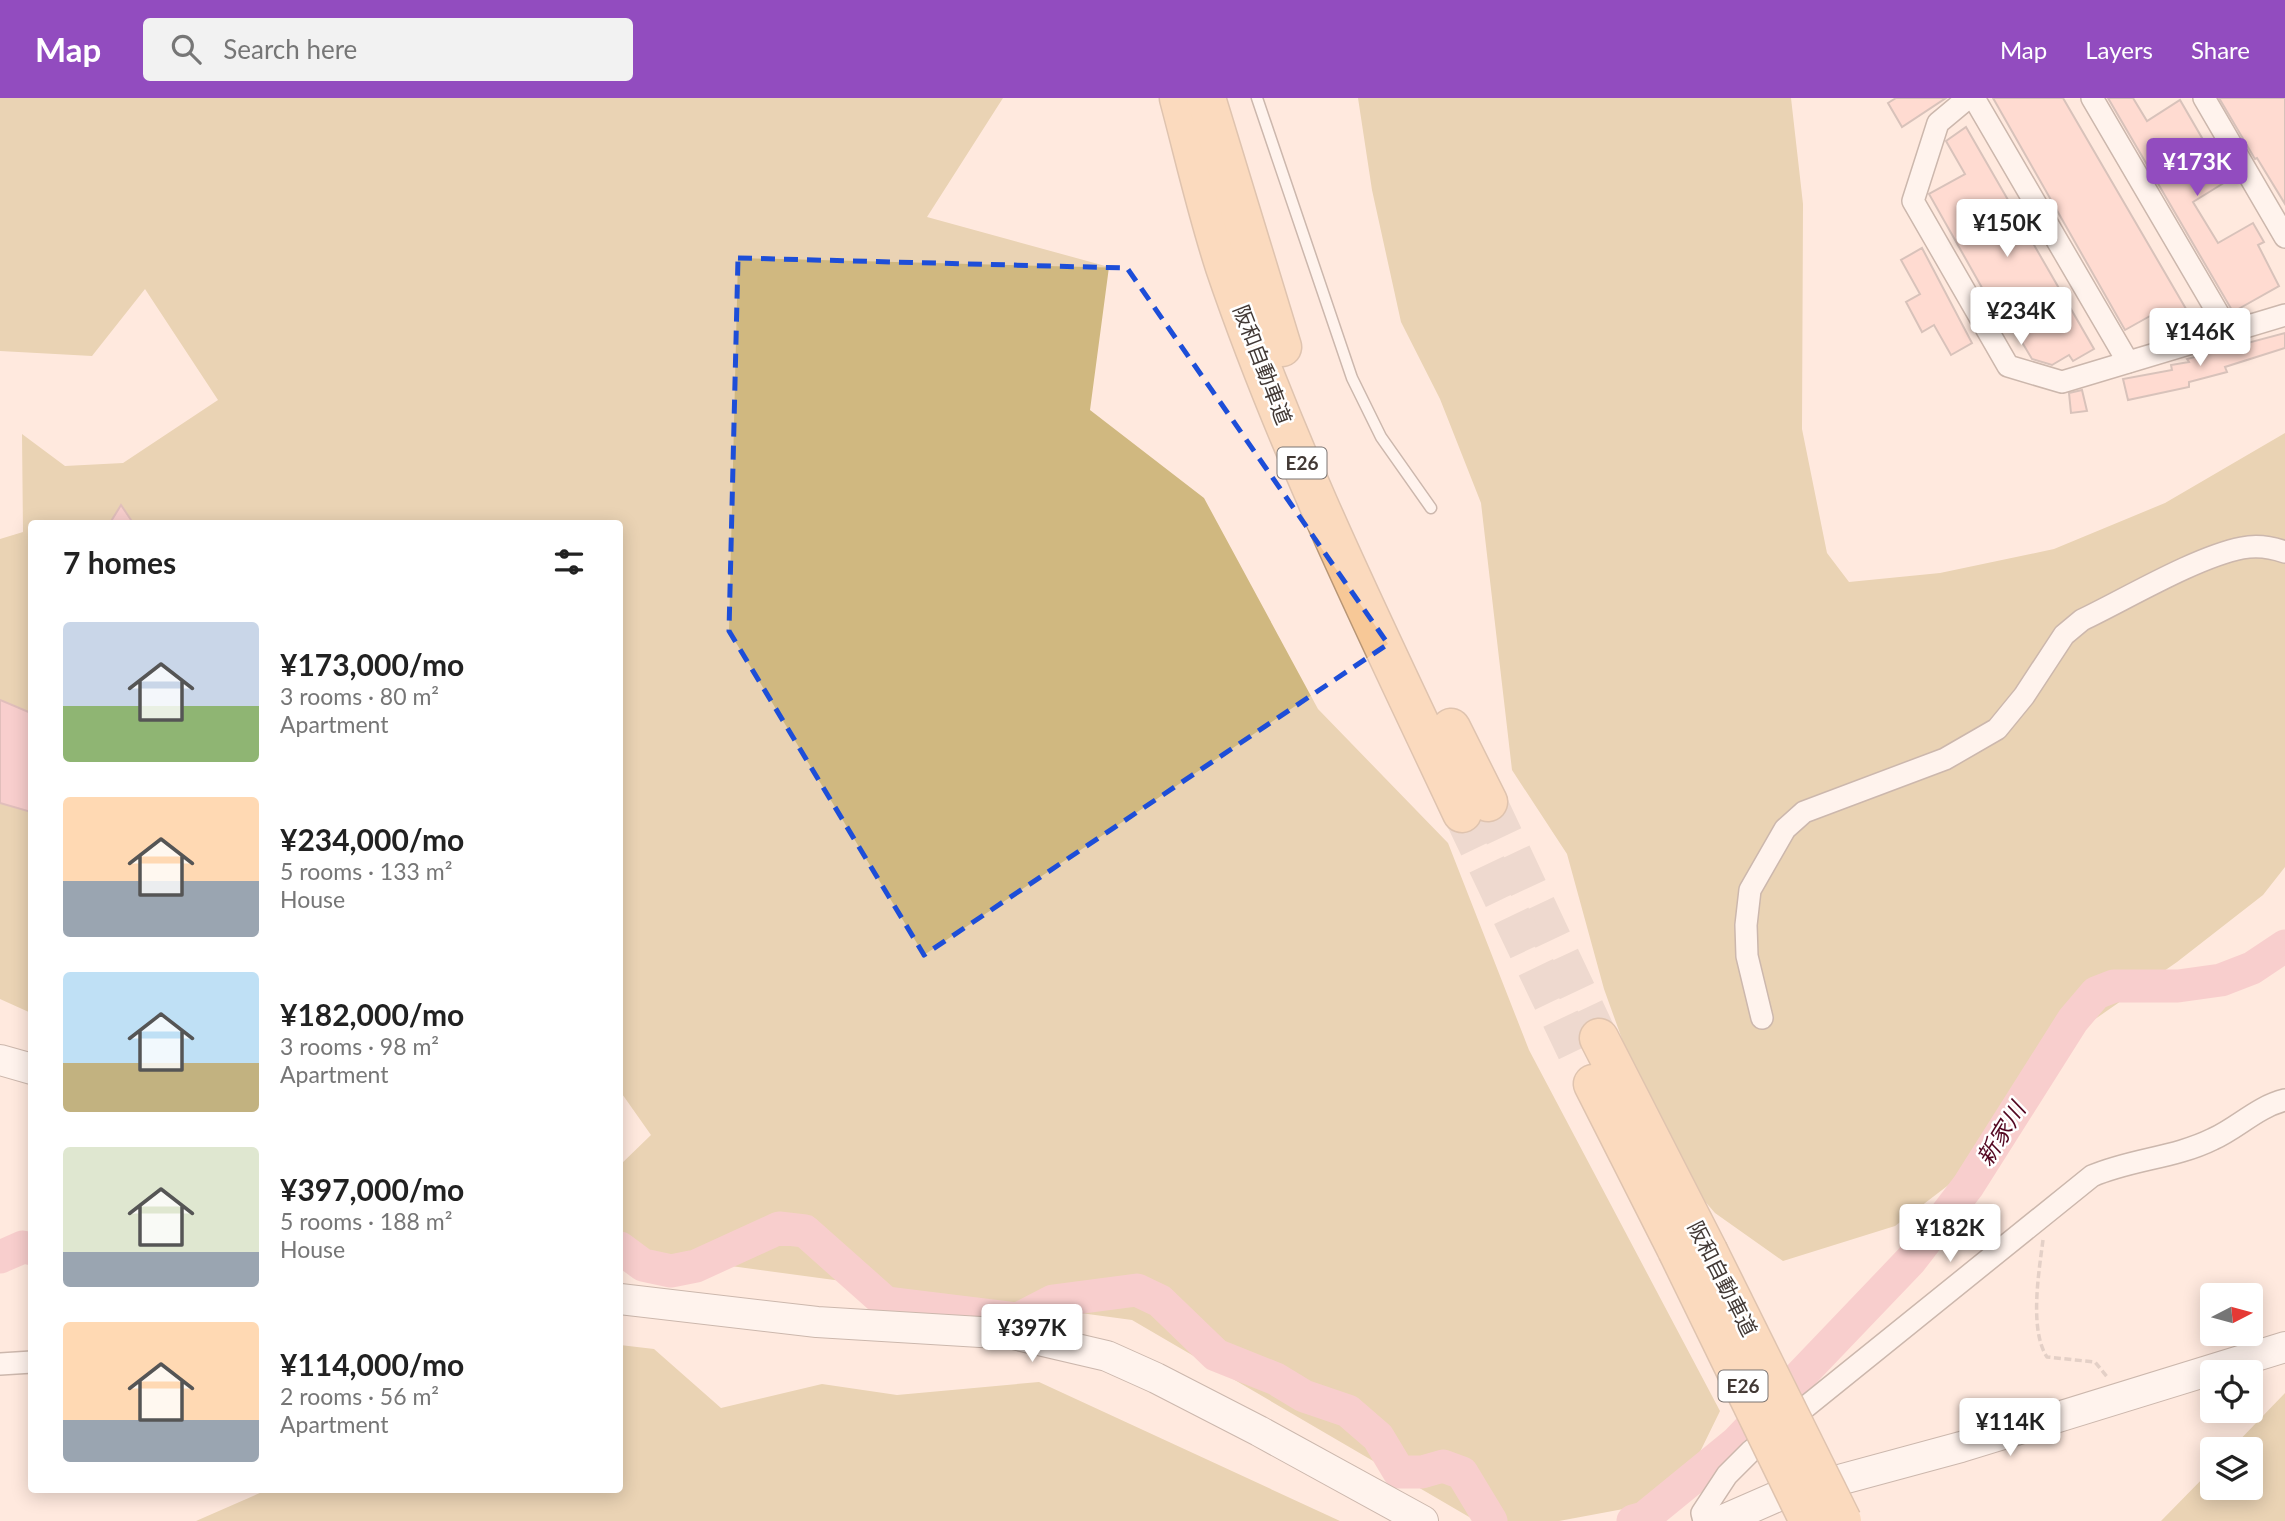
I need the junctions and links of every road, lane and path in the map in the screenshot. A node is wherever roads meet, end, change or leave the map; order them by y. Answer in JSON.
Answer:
{"nodes":[{"id":1,"x":1179,"y":98,"type":"edge"},
{"id":2,"x":1206,"y":98,"type":"edge"},
{"id":3,"x":1258,"y":98,"type":"edge"},
{"id":4,"x":1968,"y":98,"type":"edge"},
{"id":5,"x":1974,"y":98,"type":"edge"},
{"id":6,"x":2092,"y":98,"type":"edge"},
{"id":7,"x":2204,"y":98,"type":"edge"},
{"id":8,"x":2285,"y":237,"type":"edge"},
{"id":9,"x":2285,"y":316,"type":"edge"},
{"id":10,"x":2229,"y":332,"type":"junction"},
{"id":11,"x":2128,"y":362,"type":"junction"},
{"id":12,"x":1431,"y":508,"type":"dead end"},
{"id":13,"x":2285,"y":552,"type":"edge"},
{"id":14,"x":1762,"y":1018,"type":"dead end"},
{"id":15,"x":1587,"y":1044,"type":"tunnel mouth"},
{"id":16,"x":0,"y":1060,"type":"edge"},
{"id":17,"x":28,"y":1068,"type":"edge"},
{"id":18,"x":2285,"y":1100,"type":"edge"},
{"id":19,"x":2046,"y":1214,"type":"junction"},
{"id":20,"x":1693,"y":1251,"type":"junction"},
{"id":21,"x":623,"y":1299,"type":"edge"},
{"id":22,"x":2285,"y":1347,"type":"edge"},
{"id":23,"x":28,"y":1362,"type":"edge"},
{"id":24,"x":0,"y":1364,"type":"edge"},
{"id":25,"x":2117,"y":1398,"type":"junction"},
{"id":26,"x":1423,"y":1521,"type":"edge"},
{"id":27,"x":1704,"y":1521,"type":"edge"},
{"id":28,"x":1721,"y":1521,"type":"edge"},
{"id":29,"x":1810,"y":1521,"type":"edge"},
{"id":30,"x":1842,"y":1521,"type":"edge"}],
"edges":[{"from":1,"to":2,"type":"highway","name":"阪和自動車道","number":"E26"},
{"from":3,"to":12,"type":"lane"},
{"from":4,"to":11,"type":"street"},
{"from":5,"to":11,"type":"street"},
{"from":6,"to":10,"type":"street"},
{"from":7,"to":8,"type":"street"},
{"from":9,"to":10,"type":"street"},
{"from":10,"to":11,"type":"street"},
{"from":13,"to":14,"type":"street"},
{"from":15,"to":20,"type":"highway","name":"阪和自動車道","number":"E26"},
{"from":16,"to":17,"type":"street"},
{"from":18,"to":19,"type":"street"},
{"from":19,"to":25,"type":"path"},
{"from":19,"to":27,"type":"street"},
{"from":20,"to":29,"type":"highway","name":"阪和自動車道","number":"E26","bridge":true},
{"from":20,"to":30,"type":"highway","name":"阪和自動車道","number":"E26","bridge":true},
{"from":21,"to":26,"type":"street"},
{"from":22,"to":25,"type":"street"},
{"from":23,"to":24,"type":"street"},
{"from":25,"to":28,"type":"street"}]}
